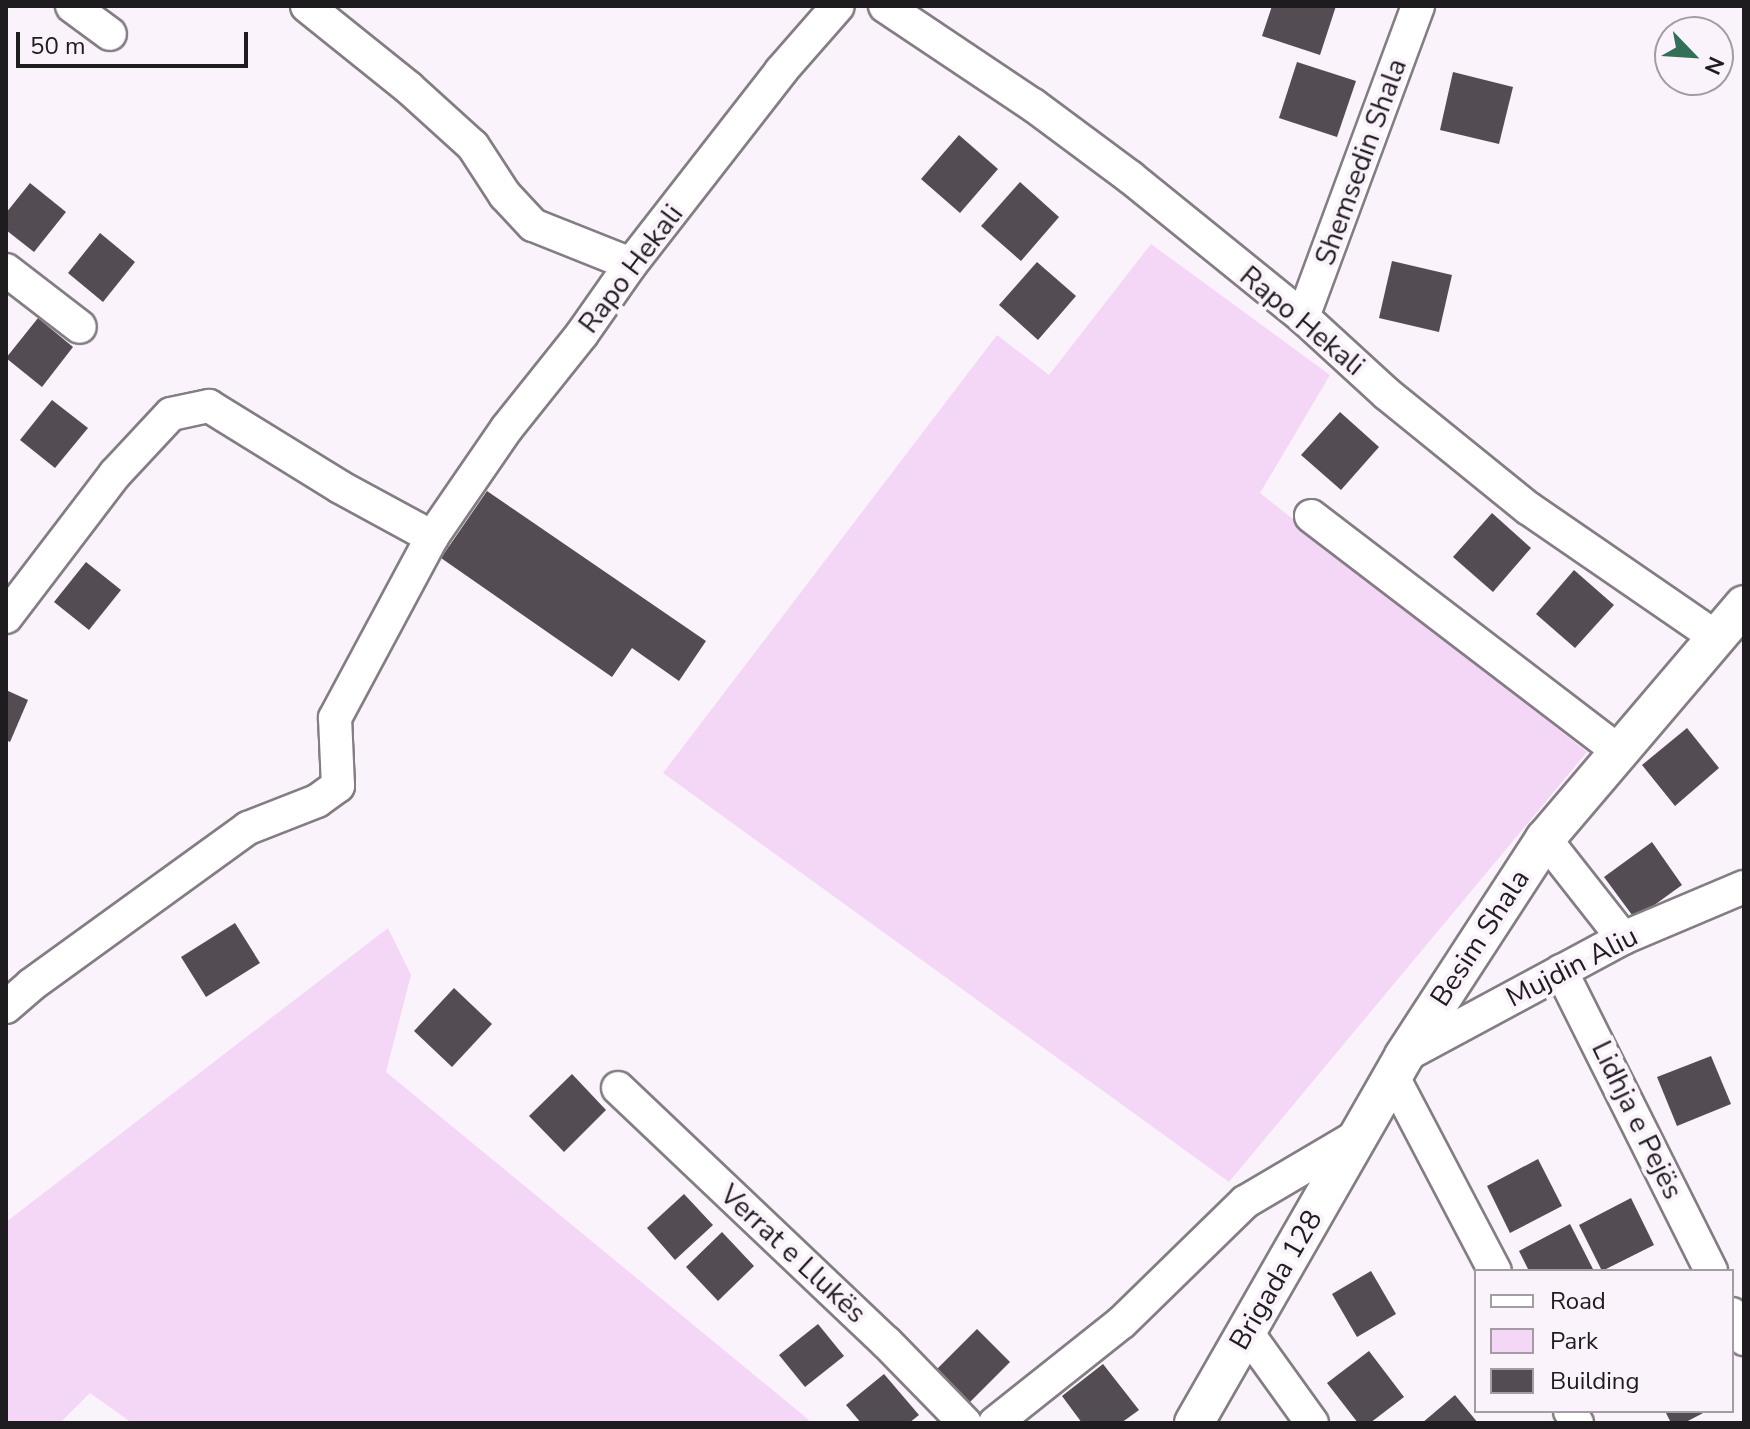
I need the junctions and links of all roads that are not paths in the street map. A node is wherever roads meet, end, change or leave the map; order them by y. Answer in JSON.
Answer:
{"nodes":[{"id":1,"x":72,"y":6,"type":"edge"},
{"id":2,"x":307,"y":6,"type":"edge"},
{"id":3,"x":838,"y":6,"type":"edge"},
{"id":4,"x":885,"y":6,"type":"edge"},
{"id":5,"x":1418,"y":6,"type":"edge"},
{"id":6,"x":110,"y":34,"type":"dead end"},
{"id":7,"x":631,"y":264,"type":"junction"},
{"id":8,"x":6,"y":270,"type":"edge"},
{"id":9,"x":1303,"y":317,"type":"junction"},
{"id":10,"x":80,"y":327,"type":"dead end"},
{"id":11,"x":1311,"y":516,"type":"dead end"},
{"id":12,"x":432,"y":537,"type":"junction"},
{"id":13,"x":1744,"y":605,"type":"edge"},
{"id":14,"x":6,"y":617,"type":"edge"},
{"id":15,"x":1717,"y":638,"type":"junction"},
{"id":16,"x":1620,"y":752,"type":"junction"},
{"id":17,"x":1545,"y":839,"type":"junction"},
{"id":18,"x":1744,"y":887,"type":"edge"},
{"id":19,"x":1623,"y":938,"type":"junction"},
{"id":20,"x":1561,"y":971,"type":"junction"},
{"id":21,"x":6,"y":1007,"type":"edge"},
{"id":22,"x":1398,"y":1066,"type":"junction"},
{"id":23,"x":618,"y":1088,"type":"dead end"},
{"id":24,"x":1357,"y":1136,"type":"junction"},
{"id":25,"x":1494,"y":1269,"type":"edge"},
{"id":26,"x":1710,"y":1269,"type":"edge"},
{"id":27,"x":1734,"y":1318,"type":"edge"},
{"id":28,"x":1246,"y":1331,"type":"junction"},
{"id":29,"x":1744,"y":1339,"type":"edge"},
{"id":30,"x":965,"y":1423,"type":"edge"},
{"id":31,"x":995,"y":1423,"type":"edge"},
{"id":32,"x":1194,"y":1423,"type":"edge"},
{"id":33,"x":1312,"y":1423,"type":"edge"}],
"edges":[{"from":1,"to":6,"type":"street"},
{"from":2,"to":7,"type":"street"},
{"from":3,"to":7,"type":"street","name":"Rapo Hekali"},
{"from":4,"to":9,"type":"street","name":"Rapo Hekali"},
{"from":5,"to":9,"type":"street","name":"Shemsedin Shala"},
{"from":7,"to":12,"type":"street","name":"Rapo Hekali"},
{"from":8,"to":10,"type":"street"},
{"from":9,"to":15,"type":"street","name":"Rapo Hekali"},
{"from":11,"to":16,"type":"street"},
{"from":12,"to":14,"type":"street"},
{"from":12,"to":21,"type":"street","name":"Rapo Hekali"},
{"from":13,"to":15,"type":"street","name":"Besim Shala"},
{"from":15,"to":16,"type":"street","name":"Besim Shala"},
{"from":16,"to":17,"type":"street","name":"Besim Shala"},
{"from":17,"to":19,"type":"street"},
{"from":17,"to":22,"type":"street","name":"Besim Shala"},
{"from":18,"to":19,"type":"street","name":"Mujdin Aliu"},
{"from":19,"to":20,"type":"street","name":"Mujdin Aliu"},
{"from":20,"to":22,"type":"street","name":"Mujdin Aliu"},
{"from":20,"to":26,"type":"street","name":"Lidhja e Pejës"},
{"from":22,"to":24,"type":"street","name":"Besim Shala"},
{"from":22,"to":25,"type":"street"},
{"from":23,"to":30,"type":"street","name":"Verrat e Llukës"},
{"from":24,"to":28,"type":"street","name":"Brigada 128"},
{"from":24,"to":31,"type":"street"},
{"from":27,"to":29,"type":"street"},
{"from":28,"to":32,"type":"street","name":"Brigada 128"},
{"from":28,"to":33,"type":"street"}]}
